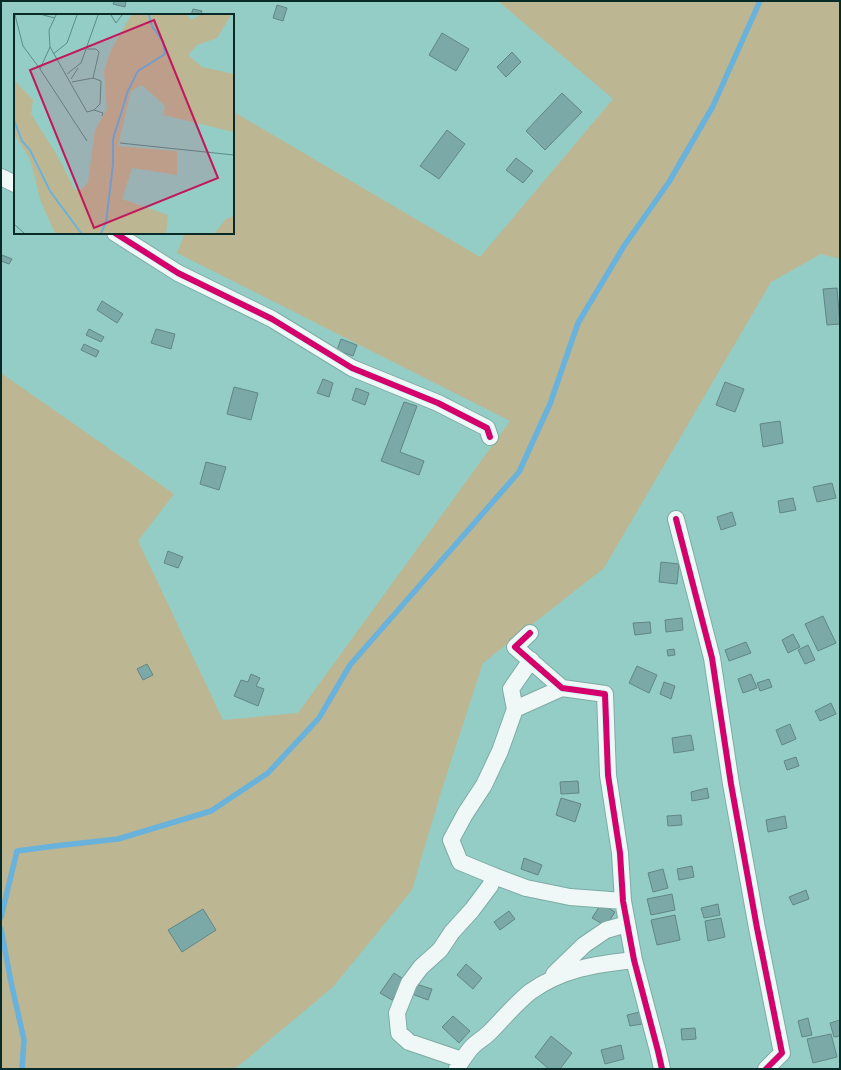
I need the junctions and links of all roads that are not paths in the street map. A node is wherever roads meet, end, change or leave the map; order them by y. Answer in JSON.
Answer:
{"nodes":[{"id":1,"x":1,"y":177,"type":"edge"},
{"id":2,"x":14,"y":184,"type":"edge"},
{"id":3,"x":117,"y":234,"type":"edge"},
{"id":4,"x":490,"y":437,"type":"dead end"},
{"id":5,"x":676,"y":519,"type":"dead end"},
{"id":6,"x":530,"y":633,"type":"dead end"},
{"id":7,"x":531,"y":660,"type":"junction"},
{"id":8,"x":562,"y":688,"type":"junction"},
{"id":9,"x":515,"y":709,"type":"junction"},
{"id":10,"x":494,"y":876,"type":"junction"},
{"id":11,"x":623,"y":901,"type":"junction"},
{"id":12,"x":627,"y":924,"type":"junction"},
{"id":13,"x":634,"y":960,"type":"junction"},
{"id":14,"x":547,"y":982,"type":"junction"},
{"id":15,"x":782,"y":1053,"type":"junction"},
{"id":16,"x":459,"y":1064,"type":"edge"},
{"id":17,"x":662,"y":1069,"type":"edge"},
{"id":18,"x":766,"y":1069,"type":"edge"},
{"id":19,"x":786,"y":1069,"type":"edge"}],
"edges":[{"from":1,"to":2,"type":"street"},
{"from":3,"to":4,"type":"street"},
{"from":5,"to":15,"type":"street"},
{"from":6,"to":7,"type":"street"},
{"from":7,"to":8,"type":"street"},
{"from":7,"to":9,"type":"street"},
{"from":8,"to":9,"type":"street"},
{"from":8,"to":11,"type":"street"},
{"from":9,"to":10,"type":"street"},
{"from":10,"to":11,"type":"street"},
{"from":10,"to":16,"type":"street"},
{"from":11,"to":12,"type":"street"},
{"from":12,"to":13,"type":"street"},
{"from":12,"to":14,"type":"street"},
{"from":13,"to":14,"type":"street"},
{"from":13,"to":17,"type":"street"},
{"from":14,"to":16,"type":"street"},
{"from":15,"to":18,"type":"street"},
{"from":15,"to":19,"type":"street"}]}
